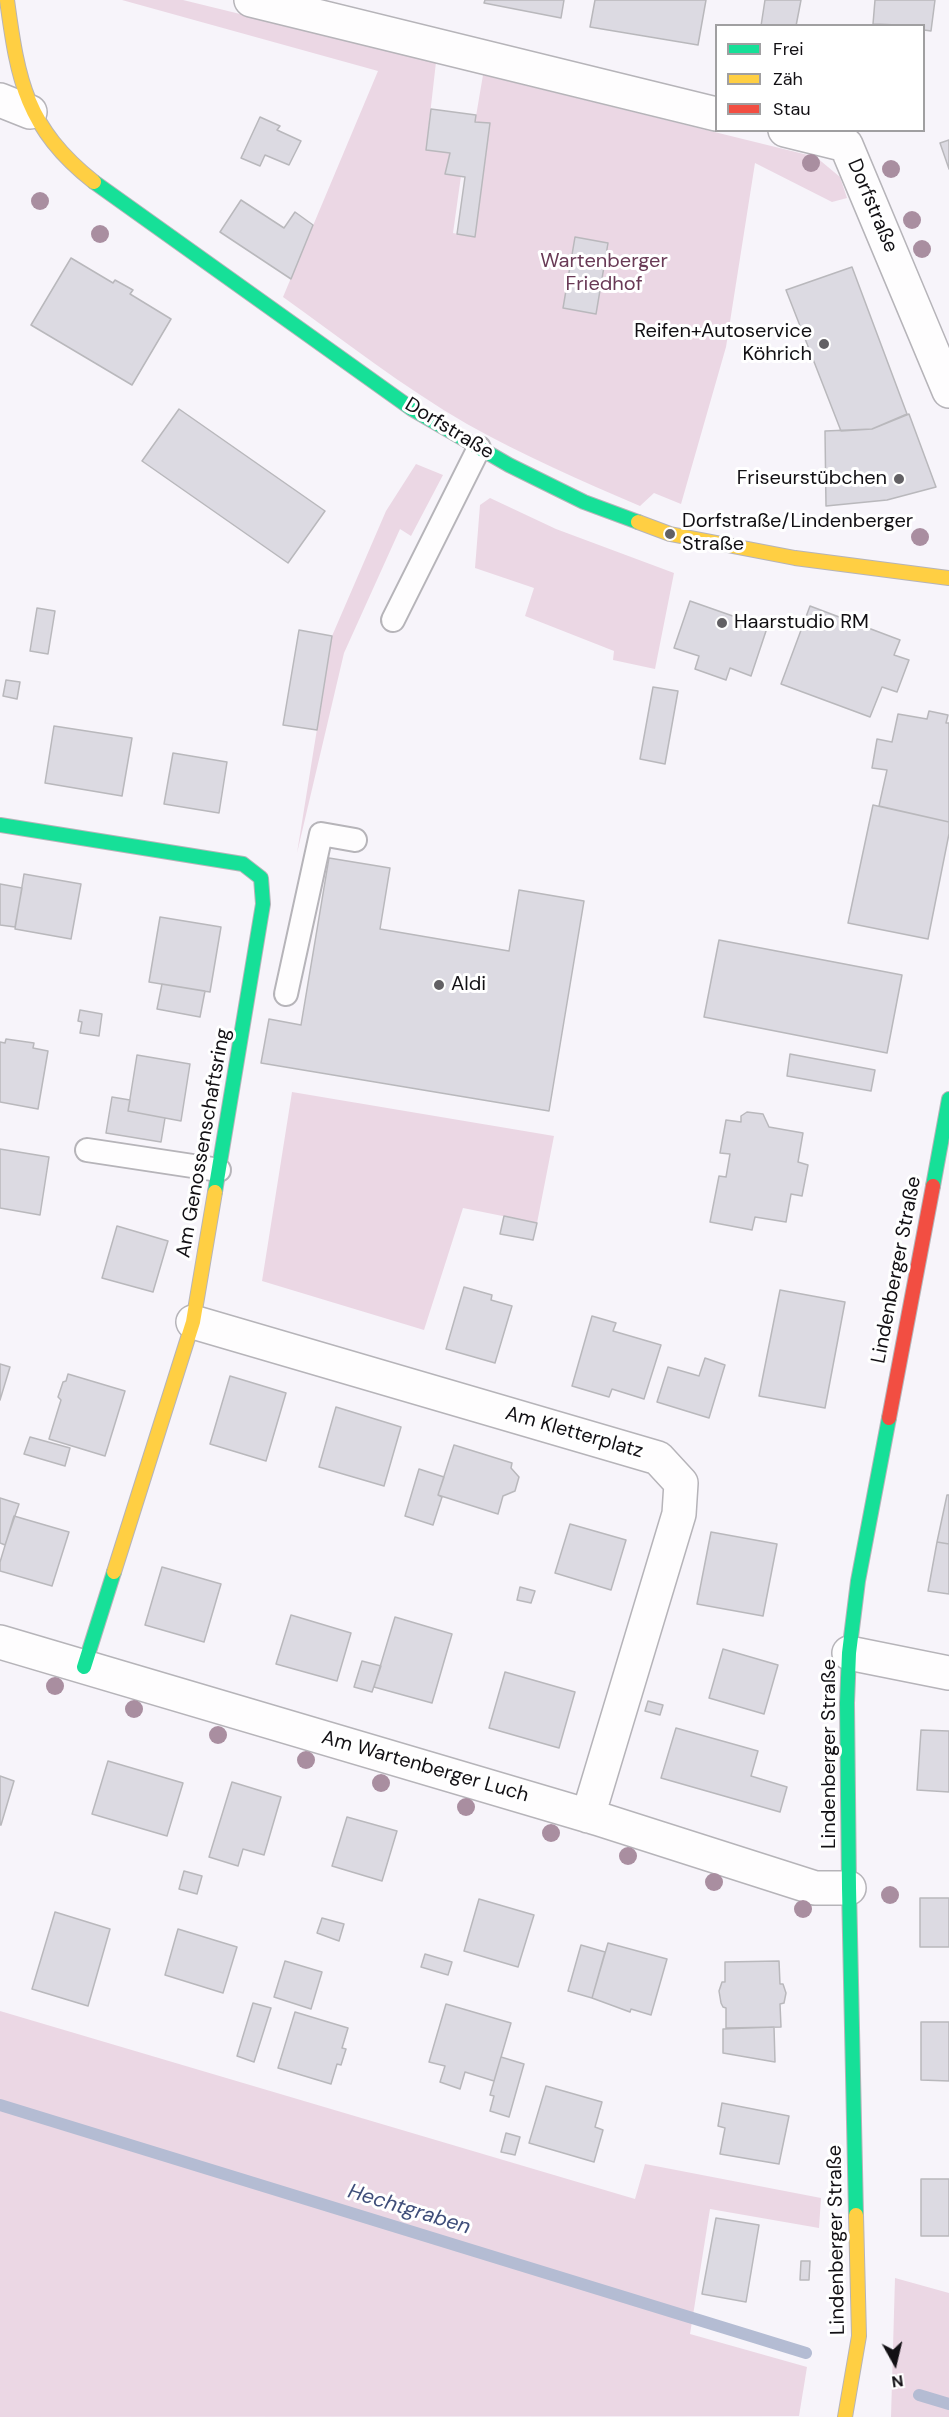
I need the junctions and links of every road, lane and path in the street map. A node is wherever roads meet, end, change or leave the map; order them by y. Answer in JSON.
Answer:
{"nodes":[{"id":1,"x":7,"y":0,"type":"edge"},
{"id":2,"x":251,"y":0,"type":"edge"},
{"id":3,"x":0,"y":100,"type":"edge"},
{"id":4,"x":30,"y":111,"type":"junction"},
{"id":5,"x":715,"y":114,"type":"edge"},
{"id":6,"x":793,"y":132,"type":"edge"},
{"id":7,"x":949,"y":391,"type":"edge"},
{"id":8,"x":479,"y":448,"type":"junction"},
{"id":9,"x":949,"y":578,"type":"edge"},
{"id":10,"x":393,"y":620,"type":"dead end"},
{"id":11,"x":0,"y":825,"type":"edge"},
{"id":12,"x":355,"y":840,"type":"dead end"},
{"id":13,"x":286,"y":994,"type":"dead end"},
{"id":14,"x":949,"y":1099,"type":"edge"},
{"id":15,"x":87,"y":1150,"type":"dead end"},
{"id":16,"x":219,"y":1170,"type":"junction"},
{"id":17,"x":194,"y":1322,"type":"junction"},
{"id":18,"x":0,"y":1642,"type":"edge"},
{"id":19,"x":849,"y":1653,"type":"junction"},
{"id":20,"x":84,"y":1666,"type":"junction"},
{"id":21,"x":949,"y":1673,"type":"edge"},
{"id":22,"x":588,"y":1816,"type":"junction"},
{"id":23,"x":849,"y":1888,"type":"junction"},
{"id":24,"x":845,"y":2417,"type":"edge"}],
"edges":[{"from":1,"to":4,"type":"street","name":"Dorfstraße"},
{"from":2,"to":5,"type":"street"},
{"from":3,"to":4,"type":"street"},
{"from":4,"to":8,"type":"street","name":"Dorfstraße"},
{"from":6,"to":7,"type":"street","name":"Dorfstraße"},
{"from":8,"to":9,"type":"street","name":"Dorfstraße"},
{"from":8,"to":10,"type":"lane"},
{"from":11,"to":16,"type":"street","name":"Am Genossenschaftsring"},
{"from":12,"to":13,"type":"lane"},
{"from":14,"to":19,"type":"street","name":"Lindenberger Straße"},
{"from":15,"to":16,"type":"lane"},
{"from":16,"to":17,"type":"street","name":"Am Genossenschaftsring"},
{"from":17,"to":20,"type":"street","name":"Am Genossenschaftsring"},
{"from":17,"to":22,"type":"street","name":"Am Kletterplatz"},
{"from":18,"to":20,"type":"street","name":"Am Wartenberger Luch"},
{"from":19,"to":21,"type":"street"},
{"from":19,"to":23,"type":"street","name":"Lindenberger Straße"},
{"from":20,"to":22,"type":"street","name":"Am Wartenberger Luch"},
{"from":22,"to":23,"type":"street","name":"Am Wartenberger Luch"},
{"from":23,"to":24,"type":"street","name":"Lindenberger Straße"}]}
